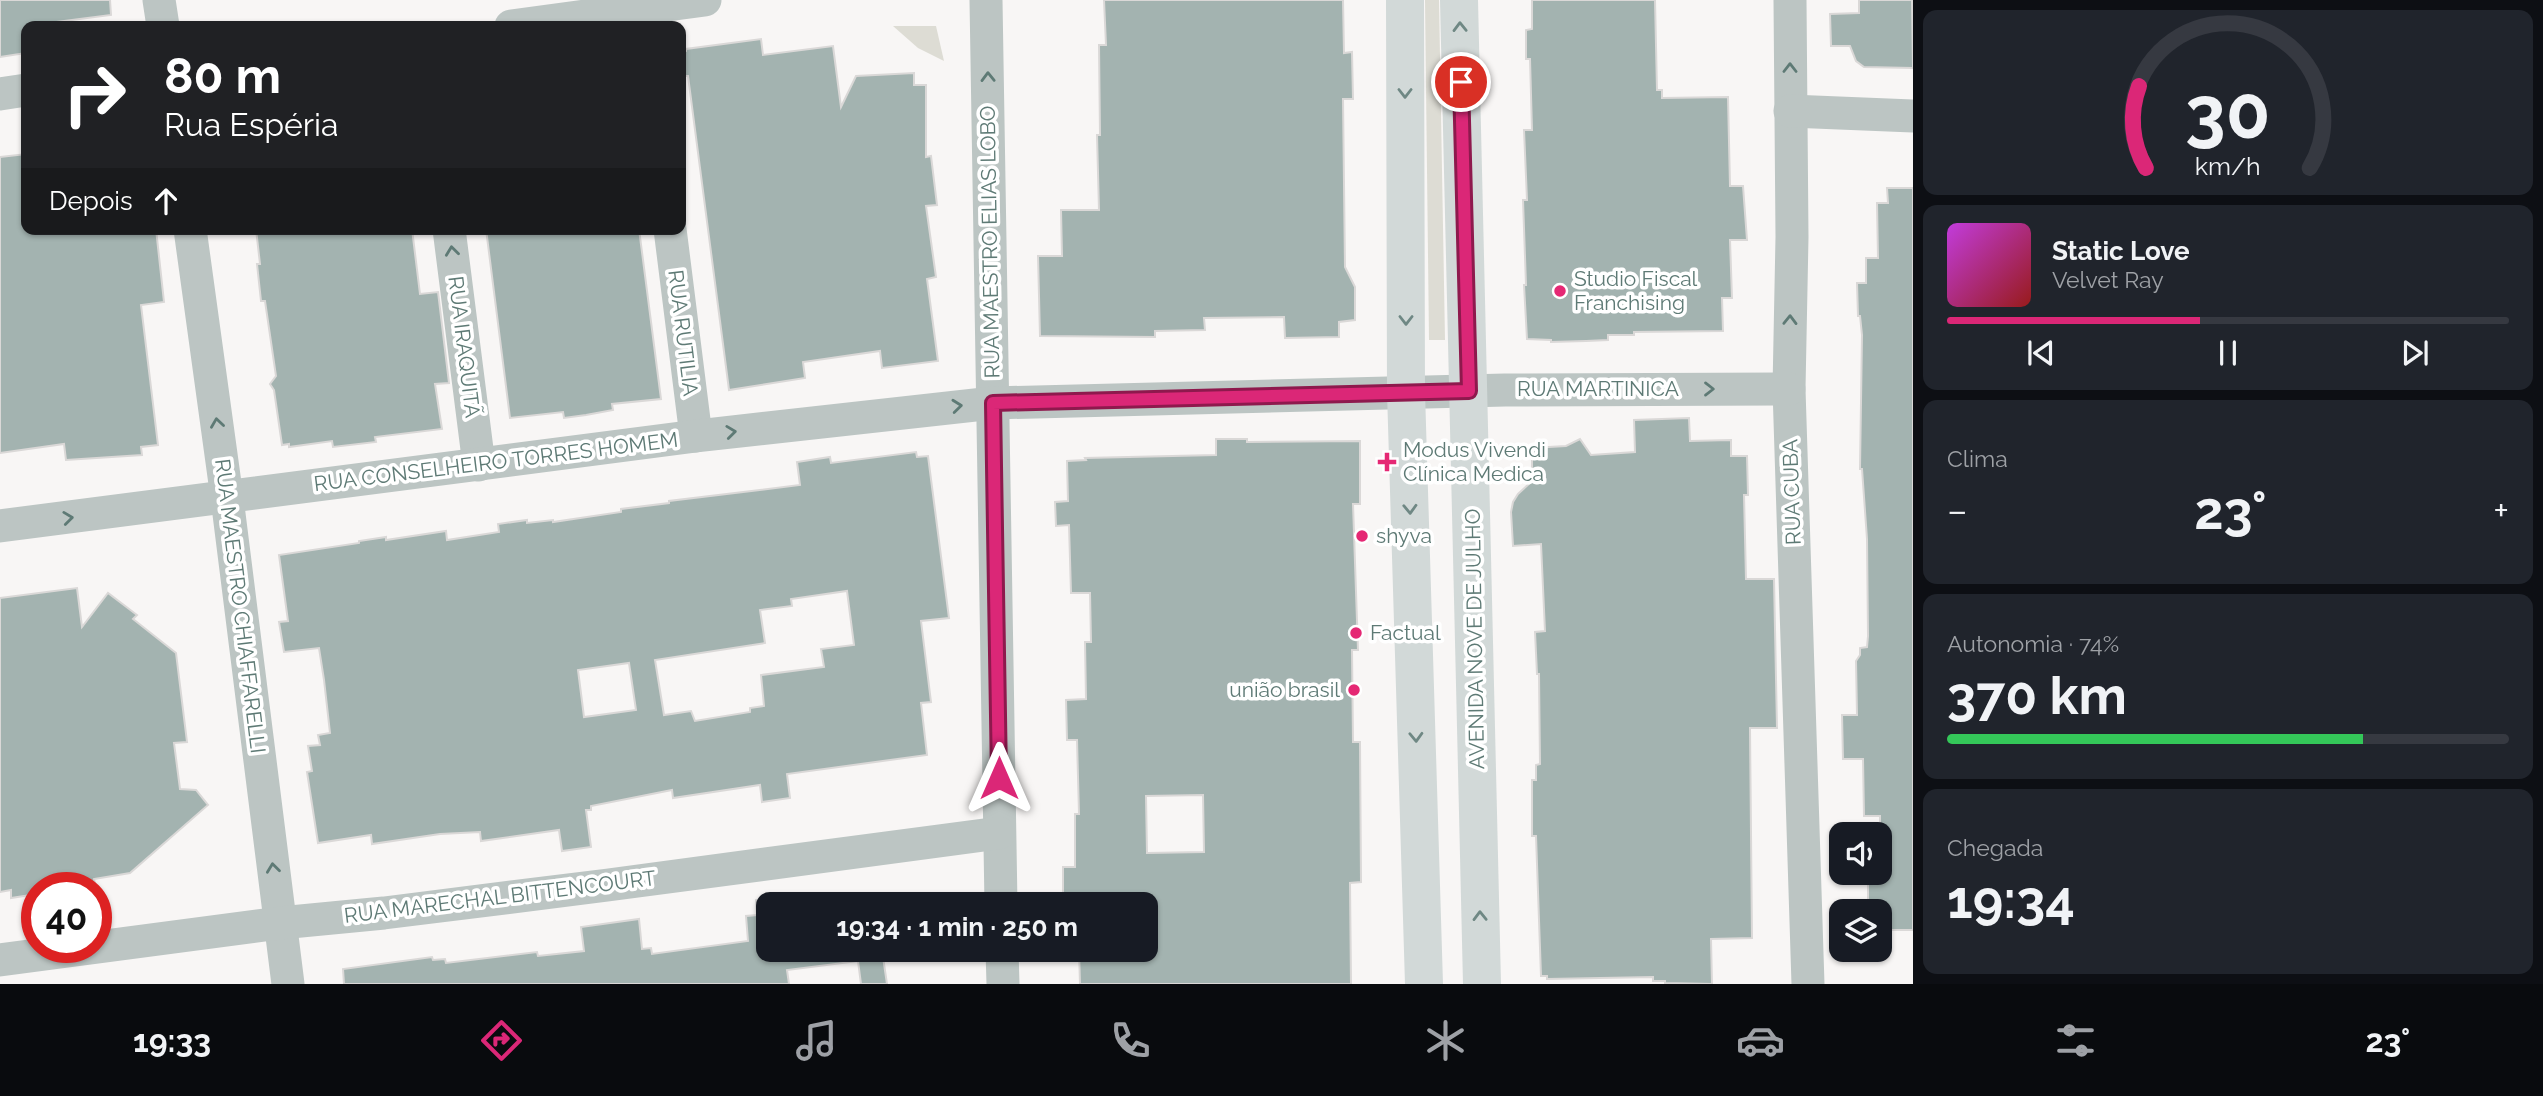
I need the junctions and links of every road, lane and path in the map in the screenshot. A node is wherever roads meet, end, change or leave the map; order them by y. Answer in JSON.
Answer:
{"nodes":[{"id":1,"x":159,"y":0,"type":"edge"},
{"id":2,"x":705,"y":0,"type":"edge"},
{"id":3,"x":986,"y":0,"type":"edge"},
{"id":4,"x":1405,"y":0,"type":"edge"},
{"id":5,"x":1459,"y":0,"type":"edge"},
{"id":6,"x":1790,"y":0,"type":"edge"},
{"id":7,"x":646,"y":17,"type":"edge"},
{"id":8,"x":162,"y":21,"type":"edge"},
{"id":9,"x":586,"y":21,"type":"edge"},
{"id":10,"x":21,"y":91,"type":"edge"},
{"id":11,"x":0,"y":94,"type":"edge"},
{"id":12,"x":1790,"y":111,"type":"junction"},
{"id":13,"x":1913,"y":116,"type":"edge"},
{"id":14,"x":191,"y":235,"type":"edge"},
{"id":15,"x":450,"y":235,"type":"edge"},
{"id":16,"x":671,"y":235,"type":"edge"},
{"id":17,"x":1789,"y":388,"type":"junction"},
{"id":18,"x":1469,"y":391,"type":"junction"},
{"id":19,"x":1406,"y":392,"type":"junction"},
{"id":20,"x":993,"y":403,"type":"junction"},
{"id":21,"x":696,"y":436,"type":"junction"},
{"id":22,"x":479,"y":465,"type":"junction"},
{"id":23,"x":227,"y":498,"type":"junction"},
{"id":24,"x":0,"y":526,"type":"edge"},
{"id":25,"x":999,"y":833,"type":"junction"},
{"id":26,"x":1001,"y":892,"type":"edge"},
{"id":27,"x":280,"y":923,"type":"junction"},
{"id":28,"x":0,"y":960,"type":"edge"},
{"id":29,"x":1002,"y":962,"type":"edge"},
{"id":30,"x":288,"y":984,"type":"edge"},
{"id":31,"x":1003,"y":984,"type":"edge"},
{"id":32,"x":1424,"y":984,"type":"edge"},
{"id":33,"x":1482,"y":984,"type":"edge"},
{"id":34,"x":1808,"y":984,"type":"edge"}],
"edges":[{"from":1,"to":8,"type":"street"},
{"from":2,"to":7,"type":"street"},
{"from":20,"to":3,"type":"street","name":"RUA MAESTRO ELIAS LOBO","one_way":true},
{"from":4,"to":19,"type":"main road","one_way":true},
{"from":18,"to":5,"type":"main road","name":"AVENIDA NOVE DE JULHO","one_way":true},
{"from":12,"to":6,"type":"street","name":"RUA CUBA","one_way":true},
{"from":7,"to":9,"type":"street"},
{"from":10,"to":11,"type":"street"},
{"from":12,"to":13,"type":"street"},
{"from":17,"to":12,"type":"street","name":"RUA CUBA","one_way":true},
{"from":23,"to":14,"type":"street","name":"RUA MAESTRO CHIAFFARELLI","one_way":true},
{"from":22,"to":15,"type":"street","name":"RUA IRAQUITÃ","one_way":true},
{"from":16,"to":21,"type":"street","name":"RUA RUTILIA"},
{"from":18,"to":17,"type":"street","name":"RUA MARTINICA","one_way":true},
{"from":17,"to":34,"type":"street","name":"RUA CUBA"},
{"from":18,"to":19,"type":"street","name":"RUA MARTINICA"},
{"from":33,"to":18,"type":"main road","name":"AVENIDA NOVE DE JULHO","one_way":true},
{"from":19,"to":20,"type":"street","name":"RUA CONSELHEIRO TORRES HOMEM"},
{"from":19,"to":32,"type":"main road","one_way":true},
{"from":21,"to":20,"type":"street","name":"RUA CONSELHEIRO TORRES HOMEM","one_way":true},
{"from":20,"to":25,"type":"street","name":"RUA MAESTRO ELIAS LOBO"},
{"from":21,"to":22,"type":"street","name":"RUA CONSELHEIRO TORRES HOMEM"},
{"from":22,"to":23,"type":"street","name":"RUA CONSELHEIRO TORRES HOMEM"},
{"from":24,"to":23,"type":"street","name":"RUA CONSELHEIRO TORRES HOMEM","one_way":true},
{"from":27,"to":23,"type":"street","name":"RUA MAESTRO CHIAFFARELLI","one_way":true},
{"from":25,"to":26,"type":"street","name":"RUA MAESTRO ELIAS LOBO"},
{"from":25,"to":27,"type":"street","name":"RUA MARECHAL BITTENCOURT"},
{"from":27,"to":28,"type":"street","name":"RUA MARECHAL BITTENCOURT"},
{"from":27,"to":30,"type":"street","name":"RUA MAESTRO CHIAFFARELLI"},
{"from":29,"to":31,"type":"street"}]}
